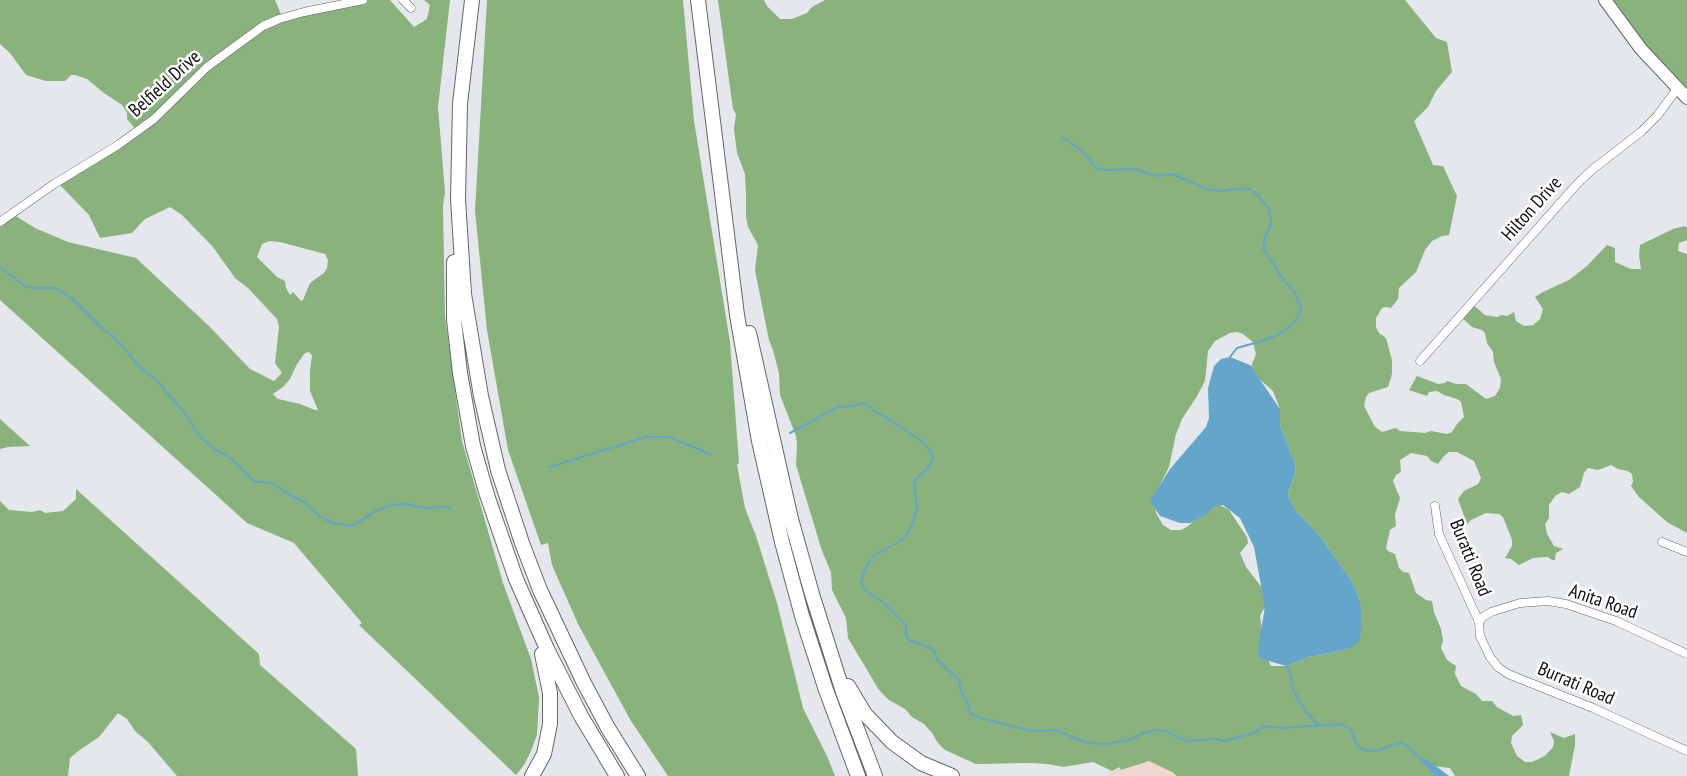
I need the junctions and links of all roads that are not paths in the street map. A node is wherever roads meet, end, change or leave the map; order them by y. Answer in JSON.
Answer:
{"nodes":[{"id":1,"x":363,"y":0,"type":"edge"},
{"id":2,"x":403,"y":0,"type":"edge"},
{"id":3,"x":472,"y":0,"type":"edge"},
{"id":4,"x":698,"y":0,"type":"edge"},
{"id":5,"x":1606,"y":0,"type":"edge"},
{"id":6,"x":412,"y":8,"type":"dead end"},
{"id":7,"x":1677,"y":88,"type":"junction"},
{"id":8,"x":1687,"y":98,"type":"edge"},
{"id":9,"x":726,"y":212,"type":"junction"},
{"id":10,"x":459,"y":218,"type":"junction"},
{"id":11,"x":0,"y":222,"type":"edge"},
{"id":12,"x":1420,"y":361,"type":"dead end"},
{"id":13,"x":1435,"y":506,"type":"dead end"},
{"id":14,"x":1662,"y":542,"type":"dead end"},
{"id":15,"x":1687,"y":552,"type":"edge"},
{"id":16,"x":812,"y":594,"type":"junction"},
{"id":17,"x":526,"y":603,"type":"junction"},
{"id":18,"x":1479,"y":622,"type":"junction"},
{"id":19,"x":1687,"y":654,"type":"edge"},
{"id":20,"x":1687,"y":750,"type":"edge"},
{"id":21,"x":532,"y":776,"type":"edge"},
{"id":22,"x":617,"y":776,"type":"edge"},
{"id":23,"x":638,"y":776,"type":"edge"},
{"id":24,"x":858,"y":776,"type":"edge"},
{"id":25,"x":875,"y":776,"type":"edge"},
{"id":26,"x":952,"y":776,"type":"edge"}],
"edges":[{"from":1,"to":11,"type":"street","name":"Belfield Drive"},
{"from":2,"to":6,"type":"street"},
{"from":3,"to":10,"type":"highway"},
{"from":4,"to":9,"type":"highway"},
{"from":5,"to":7,"type":"main road"},
{"from":7,"to":8,"type":"main road"},
{"from":7,"to":12,"type":"street","name":"Hilton Drive"},
{"from":9,"to":16,"type":"highway"},
{"from":9,"to":24,"type":"highway"},
{"from":10,"to":17,"type":"highway"},
{"from":10,"to":23,"type":"highway"},
{"from":13,"to":18,"type":"street","name":"Buratti Road"},
{"from":14,"to":15,"type":"street"},
{"from":16,"to":25,"type":"highway"},
{"from":16,"to":26,"type":"highway"},
{"from":17,"to":21,"type":"highway"},
{"from":17,"to":22,"type":"highway"},
{"from":18,"to":19,"type":"street","name":"Anita Road"},
{"from":18,"to":20,"type":"street","name":"Burrati Road"}]}
